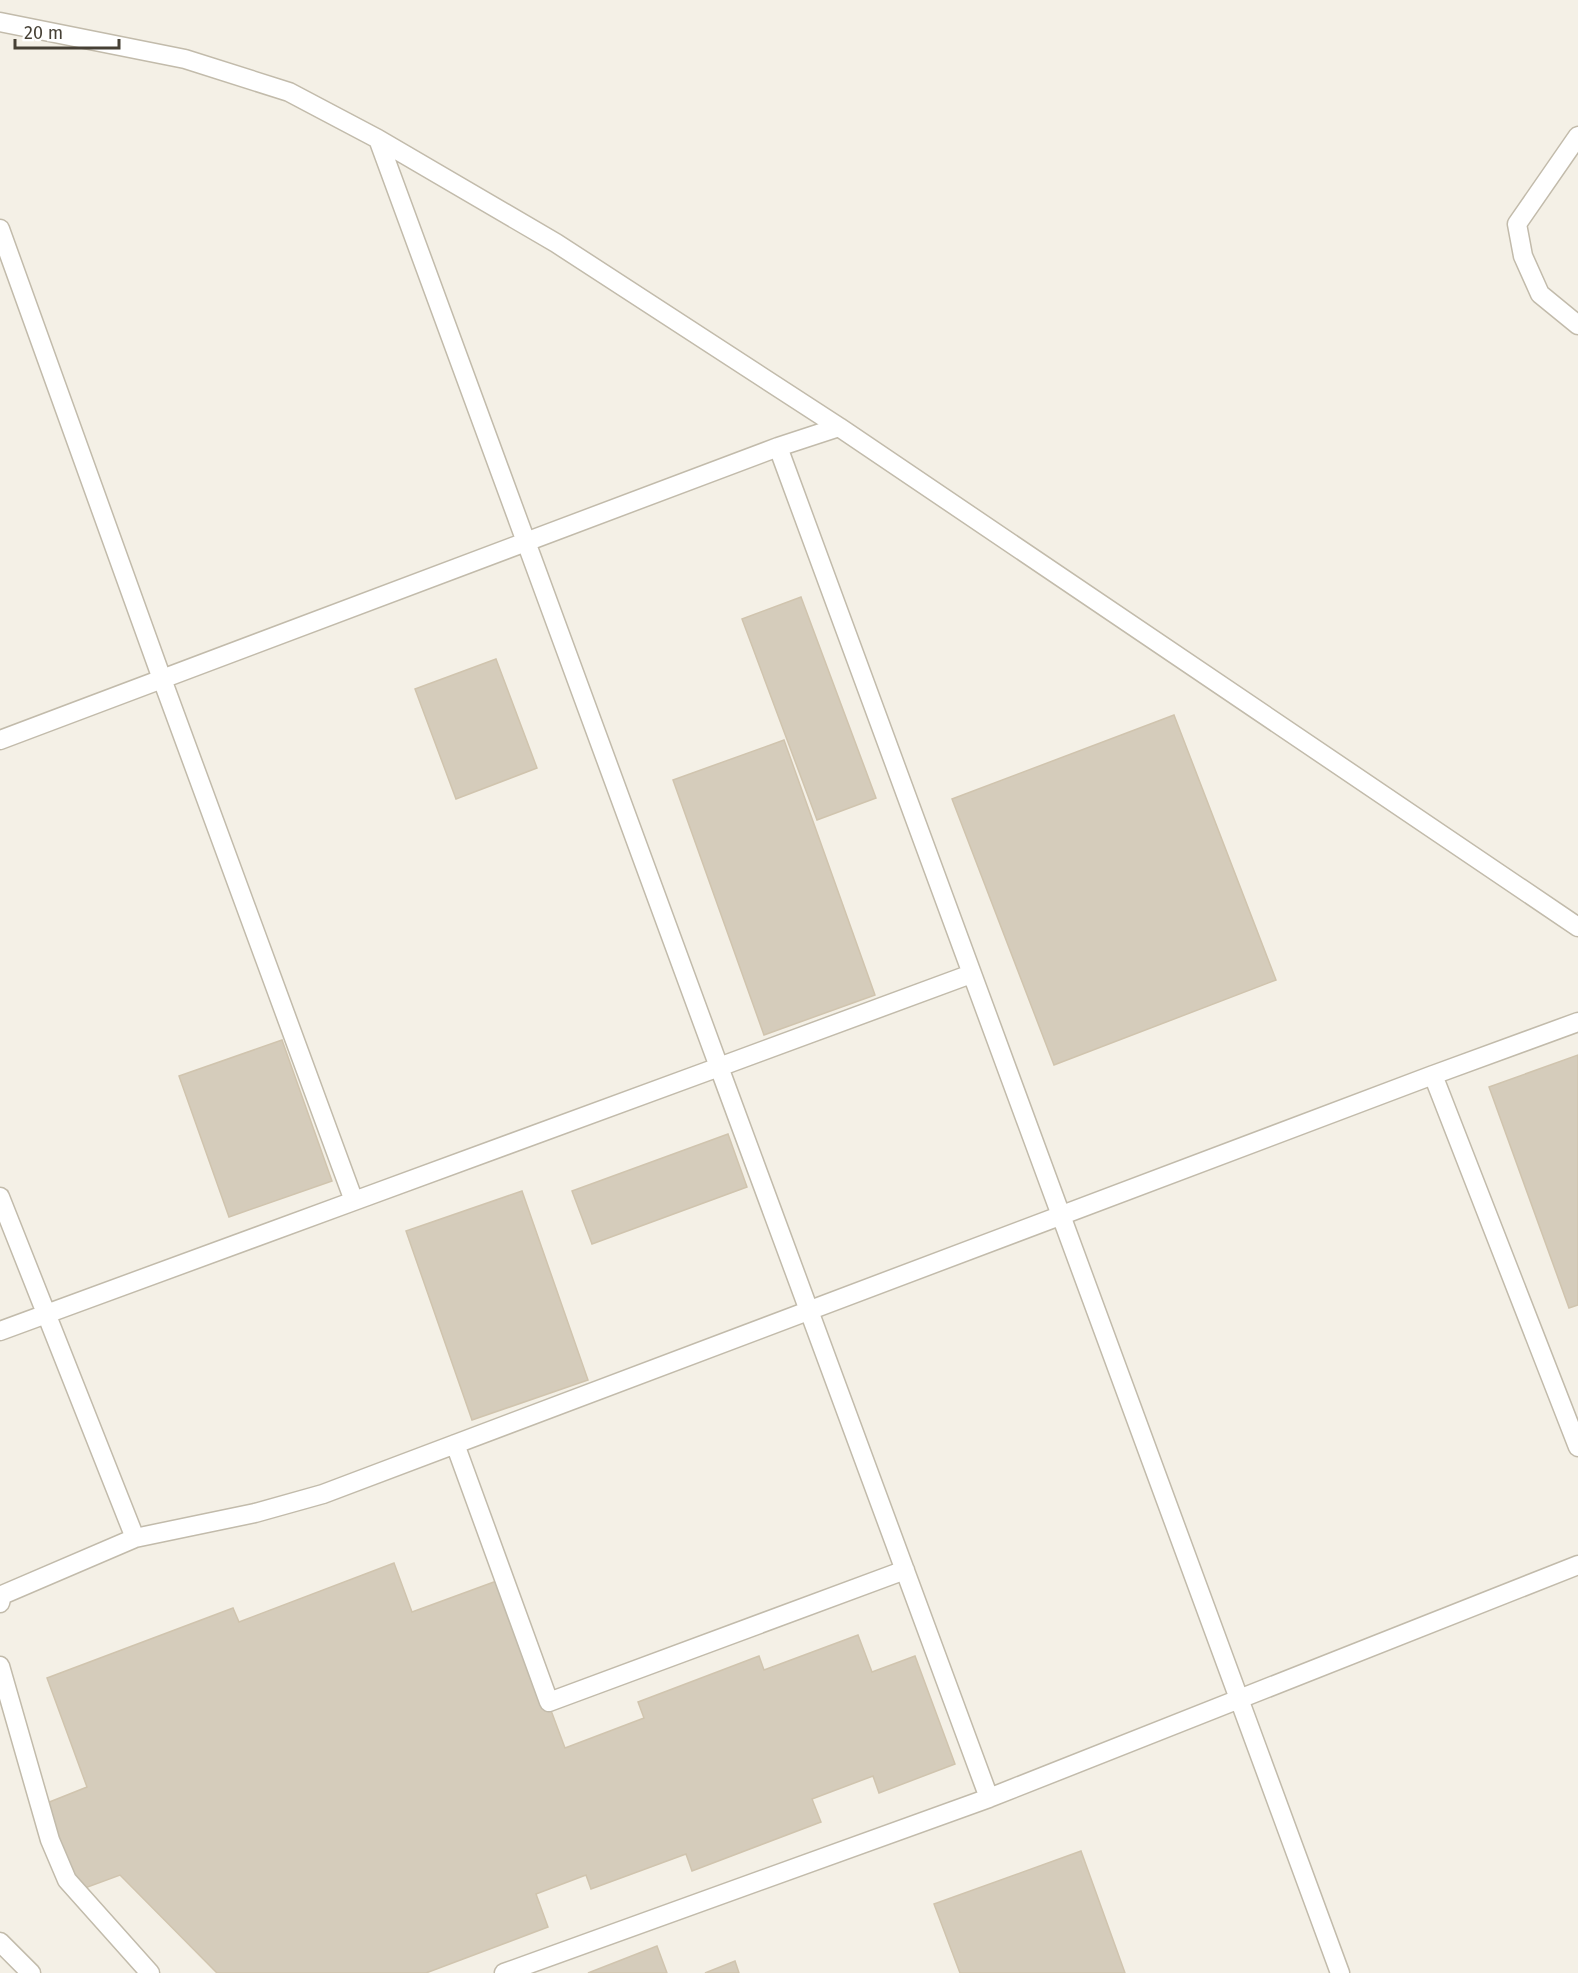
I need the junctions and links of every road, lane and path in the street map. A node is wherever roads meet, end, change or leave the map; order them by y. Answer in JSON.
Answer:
{"nodes":[{"id":1,"x":0,"y":22,"type":"edge"},
{"id":2,"x":1578,"y":136,"type":"edge"},
{"id":3,"x":378,"y":139,"type":"junction"},
{"id":4,"x":0,"y":229,"type":"edge"},
{"id":5,"x":1578,"y":325,"type":"edge"},
{"id":6,"x":839,"y":427,"type":"junction"},
{"id":7,"x":778,"y":447,"type":"junction"},
{"id":8,"x":526,"y":542,"type":"junction"},
{"id":9,"x":162,"y":679,"type":"junction"},
{"id":10,"x":0,"y":740,"type":"edge"},
{"id":11,"x":1578,"y":927,"type":"edge"},
{"id":12,"x":971,"y":974,"type":"junction"},
{"id":13,"x":1578,"y":1022,"type":"edge"},
{"id":14,"x":720,"y":1067,"type":"junction"},
{"id":15,"x":1433,"y":1075,"type":"junction"},
{"id":16,"x":0,"y":1197,"type":"edge"},
{"id":17,"x":354,"y":1201,"type":"junction"},
{"id":18,"x":1060,"y":1215,"type":"junction"},
{"id":19,"x":809,"y":1310,"type":"junction"},
{"id":20,"x":46,"y":1314,"type":"junction"},
{"id":21,"x":0,"y":1330,"type":"edge"},
{"id":22,"x":455,"y":1444,"type":"junction"},
{"id":23,"x":1578,"y":1447,"type":"edge"},
{"id":24,"x":135,"y":1538,"type":"junction"},
{"id":25,"x":1578,"y":1565,"type":"edge"},
{"id":26,"x":905,"y":1570,"type":"junction"},
{"id":27,"x":0,"y":1603,"type":"edge"},
{"id":28,"x":0,"y":1666,"type":"edge"},
{"id":29,"x":1239,"y":1699,"type":"junction"},
{"id":30,"x":989,"y":1798,"type":"junction"},
{"id":31,"x":0,"y":1942,"type":"edge"},
{"id":32,"x":31,"y":1973,"type":"edge"},
{"id":33,"x":150,"y":1973,"type":"edge"},
{"id":34,"x":504,"y":1973,"type":"edge"},
{"id":35,"x":1340,"y":1973,"type":"edge"}],
"edges":[{"from":1,"to":3,"type":"lane"},
{"from":2,"to":5,"type":"lane"},
{"from":3,"to":6,"type":"lane"},
{"from":3,"to":8,"type":"lane"},
{"from":4,"to":9,"type":"lane"},
{"from":6,"to":7,"type":"lane"},
{"from":6,"to":11,"type":"lane"},
{"from":7,"to":8,"type":"lane"},
{"from":7,"to":12,"type":"lane"},
{"from":8,"to":9,"type":"lane"},
{"from":8,"to":14,"type":"lane"},
{"from":9,"to":10,"type":"lane"},
{"from":9,"to":17,"type":"lane"},
{"from":12,"to":14,"type":"lane"},
{"from":12,"to":18,"type":"lane"},
{"from":13,"to":15,"type":"lane"},
{"from":14,"to":17,"type":"lane"},
{"from":14,"to":19,"type":"lane"},
{"from":15,"to":18,"type":"lane"},
{"from":15,"to":23,"type":"lane"},
{"from":16,"to":20,"type":"lane"},
{"from":17,"to":20,"type":"lane"},
{"from":18,"to":19,"type":"lane"},
{"from":18,"to":29,"type":"lane"},
{"from":19,"to":22,"type":"lane"},
{"from":19,"to":26,"type":"lane"},
{"from":20,"to":21,"type":"lane"},
{"from":20,"to":24,"type":"lane"},
{"from":22,"to":24,"type":"lane"},
{"from":22,"to":26,"type":"lane"},
{"from":24,"to":27,"type":"lane"},
{"from":25,"to":29,"type":"lane"},
{"from":26,"to":30,"type":"lane"},
{"from":28,"to":33,"type":"lane"},
{"from":29,"to":30,"type":"lane"},
{"from":29,"to":35,"type":"lane"},
{"from":30,"to":34,"type":"lane"},
{"from":31,"to":32,"type":"lane"}]}
